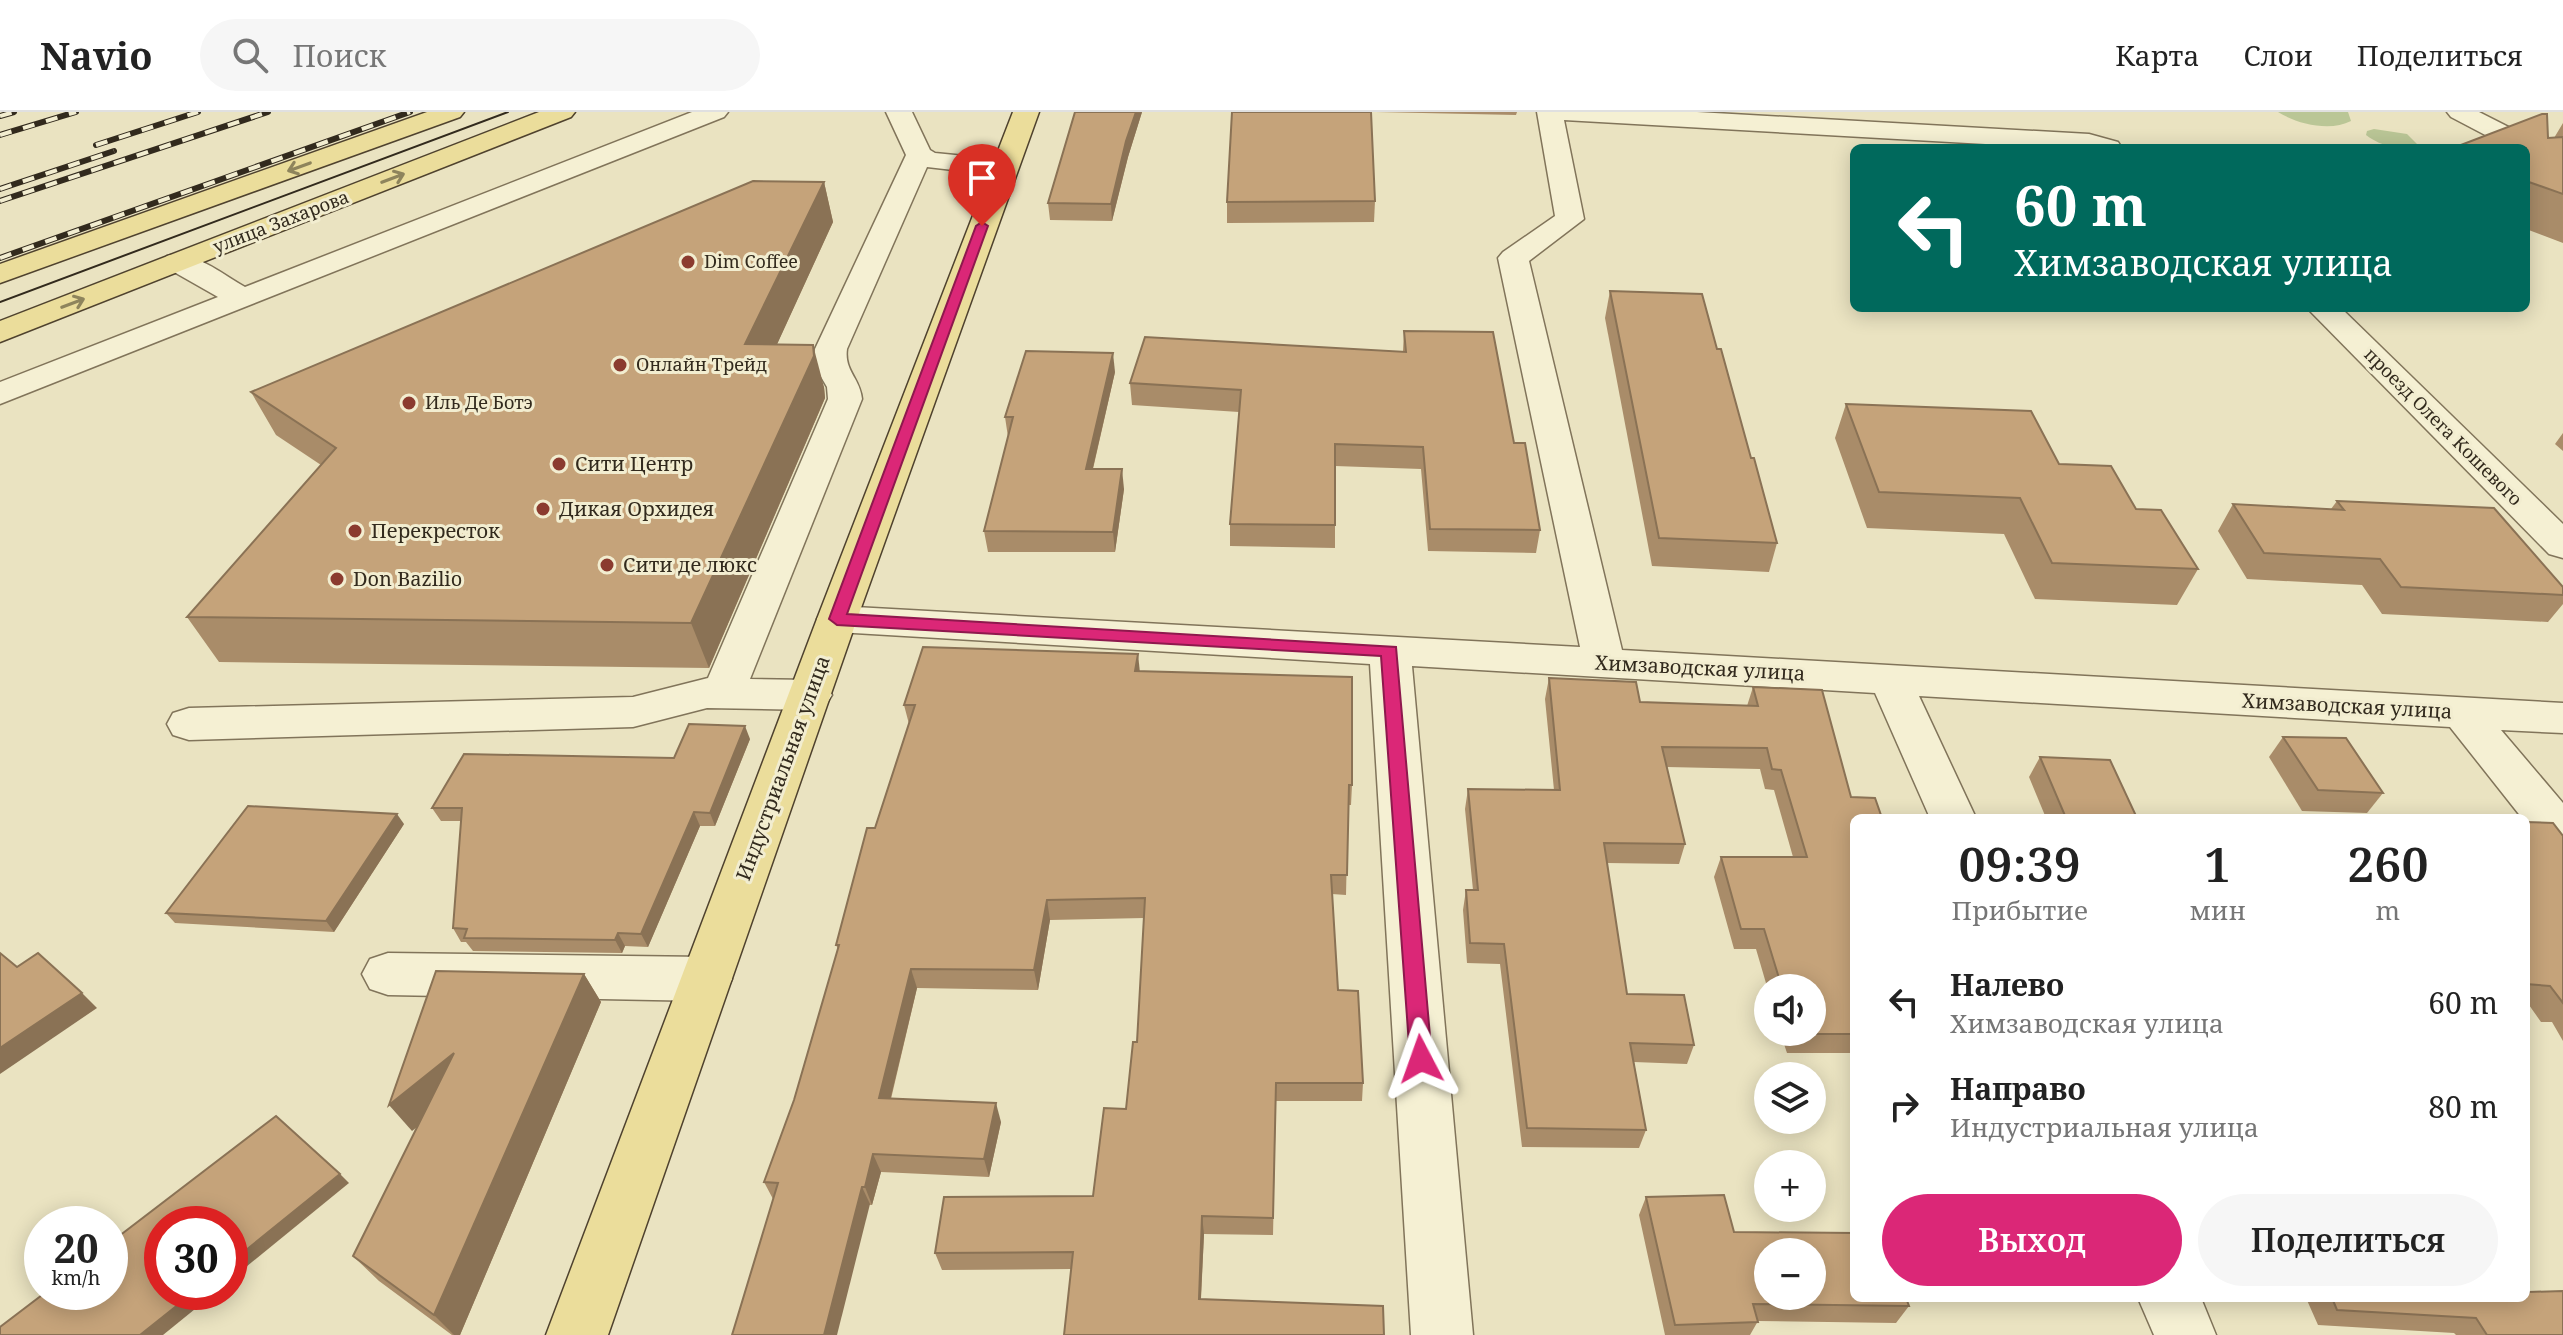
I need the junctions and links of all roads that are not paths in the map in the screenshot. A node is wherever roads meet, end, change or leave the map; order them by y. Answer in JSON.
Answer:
{"nodes":[{"id":1,"x":451,"y":112,"type":"edge"},
{"id":2,"x":562,"y":112,"type":"edge"},
{"id":3,"x":715,"y":112,"type":"edge"},
{"id":4,"x":899,"y":112,"type":"edge"},
{"id":5,"x":1026,"y":112,"type":"edge"},
{"id":6,"x":1550,"y":112,"type":"edge"},
{"id":7,"x":1563,"y":112,"type":"edge"},
{"id":8,"x":2460,"y":112,"type":"edge"},
{"id":9,"x":2096,"y":144,"type":"edge"},
{"id":10,"x":2522,"y":144,"type":"edge"},
{"id":11,"x":2530,"y":148,"type":"edge"},
{"id":12,"x":916,"y":151,"type":"junction"},
{"id":13,"x":1010,"y":156,"type":"junction"},
{"id":14,"x":2530,"y":166,"type":"edge"},
{"id":15,"x":2530,"y":178,"type":"edge"},
{"id":16,"x":2551,"y":189,"type":"edge"},
{"id":17,"x":178,"y":262,"type":"junction"},
{"id":18,"x":0,"y":274,"type":"edge"},
{"id":19,"x":244,"y":299,"type":"junction"},
{"id":20,"x":2327,"y":312,"type":"edge"},
{"id":21,"x":0,"y":332,"type":"edge"},
{"id":22,"x":0,"y":394,"type":"edge"},
{"id":23,"x":2563,"y":546,"type":"edge"},
{"id":24,"x":837,"y":619,"type":"junction"},
{"id":25,"x":1390,"y":651,"type":"junction"},
{"id":26,"x":1604,"y":663,"type":"junction"},
{"id":27,"x":1890,"y":679,"type":"junction"},
{"id":28,"x":723,"y":693,"type":"junction"},
{"id":29,"x":810,"y":695,"type":"junction"},
{"id":30,"x":2462,"y":712,"type":"junction"},
{"id":31,"x":2563,"y":718,"type":"edge"},
{"id":32,"x":189,"y":724,"type":"dead end"},
{"id":33,"x":1951,"y":814,"type":"edge"},
{"id":34,"x":2563,"y":836,"type":"edge"},
{"id":35,"x":388,"y":974,"type":"dead end"},
{"id":36,"x":706,"y":979,"type":"junction"},
{"id":37,"x":2171,"y":1302,"type":"edge"},
{"id":38,"x":577,"y":1335,"type":"edge"},
{"id":39,"x":1442,"y":1335,"type":"edge"},
{"id":40,"x":2185,"y":1335,"type":"edge"}],
"edges":[{"from":1,"to":18,"type":"main road","one_way":true},
{"from":17,"to":2,"type":"main road","name":"улица Захарова","one_way":true},
{"from":3,"to":19,"type":"street"},
{"from":4,"to":12,"type":"street"},
{"from":5,"to":13,"type":"main road","name":"Индустриальная улица"},
{"from":6,"to":26,"type":"street"},
{"from":7,"to":9,"type":"street"},
{"from":8,"to":10,"type":"street"},
{"from":11,"to":14,"type":"street"},
{"from":12,"to":13,"type":"street"},
{"from":12,"to":28,"type":"street"},
{"from":13,"to":24,"type":"main road","name":"Индустриальная улица"},
{"from":15,"to":16,"type":"street"},
{"from":17,"to":19,"type":"street"},
{"from":21,"to":17,"type":"main road","name":"улица Захарова","one_way":true},
{"from":19,"to":22,"type":"street"},
{"from":20,"to":23,"type":"street","name":"проезд Олега Кошевого"},
{"from":24,"to":25,"type":"street","name":"Химзаводская улица"},
{"from":24,"to":29,"type":"main road","name":"Индустриальная улица"},
{"from":25,"to":26,"type":"street","name":"Химзаводская улица"},
{"from":25,"to":39,"type":"street"},
{"from":26,"to":27,"type":"street","name":"Химзаводская улица"},
{"from":27,"to":30,"type":"street","name":"Химзаводская улица"},
{"from":27,"to":33,"type":"street"},
{"from":28,"to":29,"type":"street"},
{"from":28,"to":32,"type":"street"},
{"from":29,"to":36,"type":"main road","name":"Индустриальная улица"},
{"from":30,"to":31,"type":"street","name":"Химзаводская улица"},
{"from":30,"to":34,"type":"street"},
{"from":35,"to":36,"type":"street"},
{"from":36,"to":38,"type":"main road","name":"Индустриальная улица"},
{"from":37,"to":40,"type":"street"}]}
